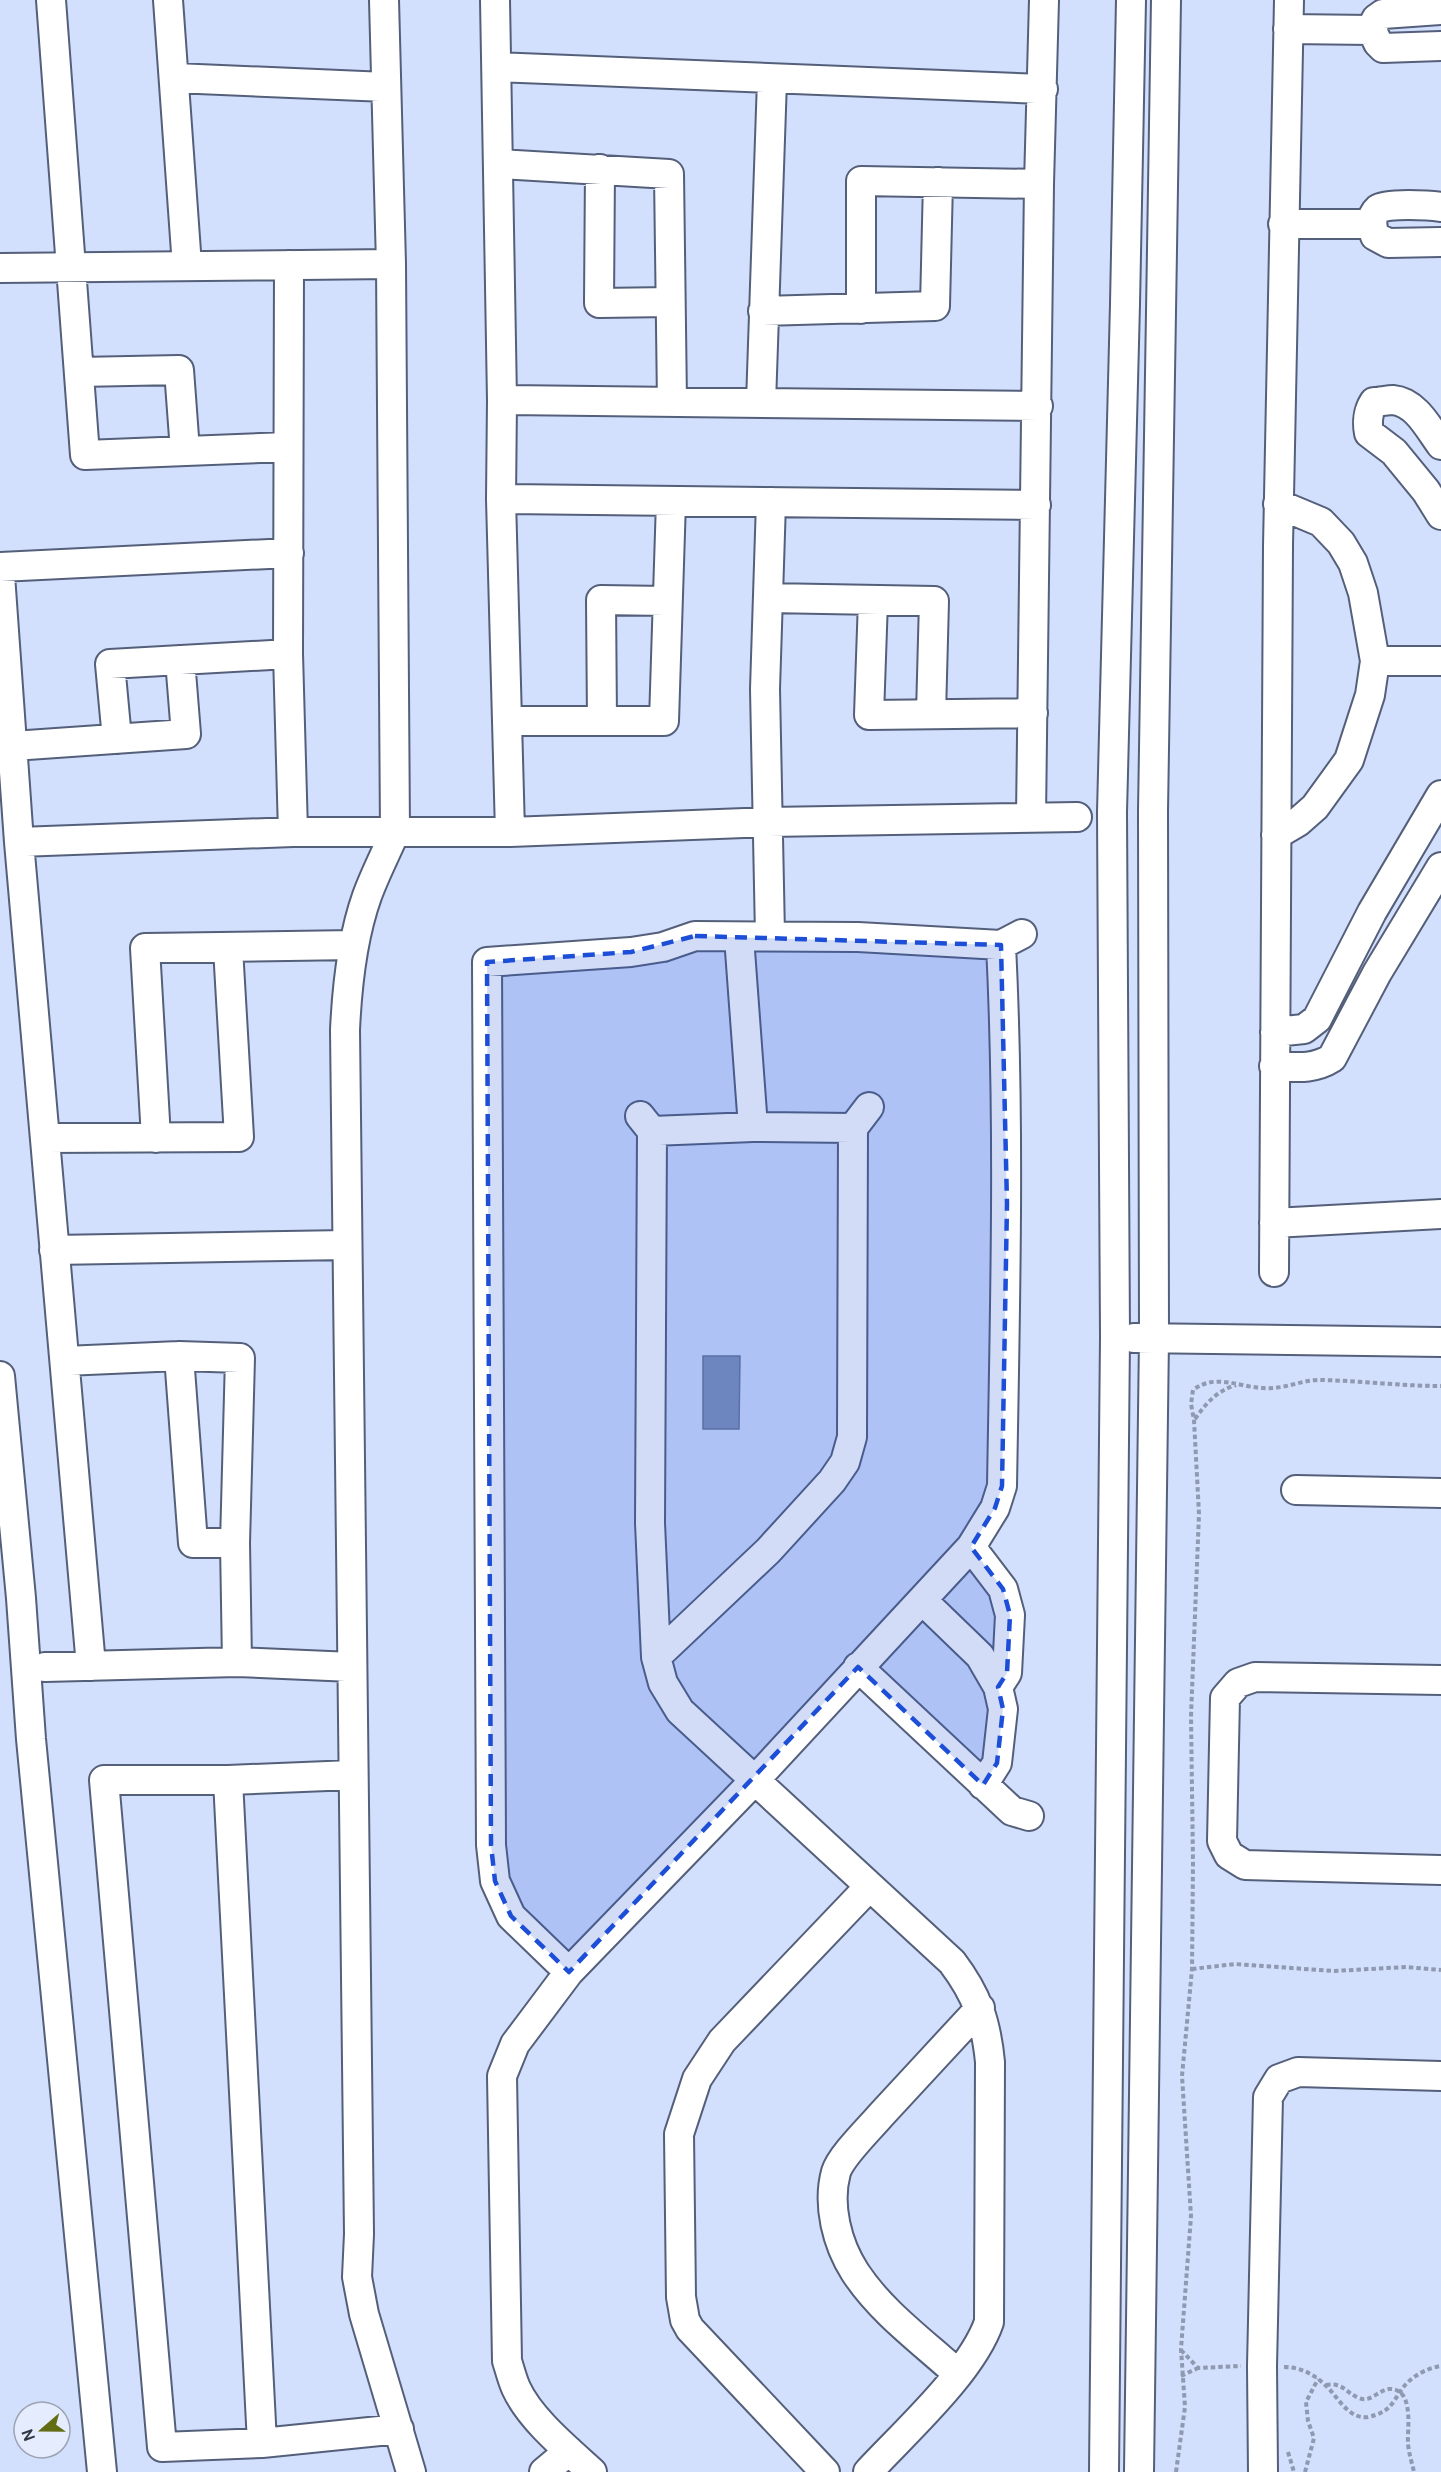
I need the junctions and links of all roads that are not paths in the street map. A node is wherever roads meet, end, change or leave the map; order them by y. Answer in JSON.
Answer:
{"nodes":[{"id":1,"x":51,"y":0,"type":"edge"},
{"id":2,"x":168,"y":0,"type":"edge"},
{"id":3,"x":384,"y":0,"type":"edge"},
{"id":4,"x":495,"y":0,"type":"edge"},
{"id":5,"x":1044,"y":0,"type":"edge"},
{"id":6,"x":1131,"y":0,"type":"edge"},
{"id":7,"x":1166,"y":0,"type":"edge"},
{"id":8,"x":1289,"y":0,"type":"edge"},
{"id":9,"x":1441,"y":10,"type":"edge"},
{"id":10,"x":1288,"y":30,"type":"junction"},
{"id":11,"x":1372,"y":30,"type":"junction"},
{"id":12,"x":1441,"y":46,"type":"edge"},
{"id":13,"x":497,"y":67,"type":"junction"},
{"id":14,"x":175,"y":78,"type":"junction"},
{"id":15,"x":772,"y":80,"type":"junction"},
{"id":16,"x":386,"y":87,"type":"junction"},
{"id":17,"x":1043,"y":89,"type":"junction"},
{"id":18,"x":498,"y":164,"type":"junction"},
{"id":19,"x":600,"y":170,"type":"junction"},
{"id":20,"x":938,"y":182,"type":"junction"},
{"id":21,"x":1039,"y":184,"type":"junction"},
{"id":22,"x":1441,"y":207,"type":"edge"},
{"id":23,"x":1283,"y":224,"type":"junction"},
{"id":24,"x":1371,"y":224,"type":"junction"},
{"id":25,"x":1441,"y":242,"type":"edge"},
{"id":26,"x":391,"y":264,"type":"junction"},
{"id":27,"x":289,"y":265,"type":"junction"},
{"id":28,"x":187,"y":266,"type":"junction"},
{"id":29,"x":72,"y":267,"type":"junction"},
{"id":30,"x":0,"y":268,"type":"edge"},
{"id":31,"x":670,"y":302,"type":"junction"},
{"id":32,"x":861,"y":309,"type":"junction"},
{"id":33,"x":763,"y":311,"type":"junction"},
{"id":34,"x":79,"y":372,"type":"junction"},
{"id":35,"x":502,"y":400,"type":"junction"},
{"id":36,"x":672,"y":402,"type":"junction"},
{"id":37,"x":761,"y":403,"type":"junction"},
{"id":38,"x":1038,"y":406,"type":"junction"},
{"id":39,"x":1441,"y":445,"type":"edge"},
{"id":40,"x":288,"y":447,"type":"junction"},
{"id":41,"x":184,"y":451,"type":"junction"},
{"id":42,"x":501,"y":499,"type":"junction"},
{"id":43,"x":671,"y":501,"type":"junction"},
{"id":44,"x":771,"y":502,"type":"junction"},
{"id":45,"x":1278,"y":504,"type":"junction"},
{"id":46,"x":1036,"y":505,"type":"junction"},
{"id":47,"x":1441,"y":515,"type":"edge"},
{"id":48,"x":289,"y":553,"type":"junction"},
{"id":49,"x":0,"y":567,"type":"edge"},
{"id":50,"x":0,"y":575,"type":"edge"},
{"id":51,"x":768,"y":598,"type":"junction"},
{"id":52,"x":873,"y":600,"type":"junction"},
{"id":53,"x":666,"y":601,"type":"junction"},
{"id":54,"x":288,"y":654,"type":"junction"},
{"id":55,"x":180,"y":660,"type":"junction"},
{"id":56,"x":1375,"y":661,"type":"junction"},
{"id":57,"x":1441,"y":662,"type":"edge"},
{"id":58,"x":1033,"y":713,"type":"junction"},
{"id":59,"x":931,"y":714,"type":"junction"},
{"id":60,"x":507,"y":721,"type":"junction"},
{"id":61,"x":602,"y":721,"type":"junction"},
{"id":62,"x":117,"y":739,"type":"junction"},
{"id":63,"x":13,"y":746,"type":"junction"},
{"id":64,"x":1441,"y":795,"type":"edge"},
{"id":65,"x":1031,"y":817,"type":"junction"},
{"id":66,"x":1077,"y":817,"type":"dead end"},
{"id":67,"x":768,"y":822,"type":"junction"},
{"id":68,"x":293,"y":832,"type":"junction"},
{"id":69,"x":395,"y":832,"type":"junction"},
{"id":70,"x":510,"y":832,"type":"junction"},
{"id":71,"x":1275,"y":835,"type":"junction"},
{"id":72,"x":19,"y":842,"type":"junction"},
{"id":73,"x":1441,"y":867,"type":"edge"},
{"id":74,"x":770,"y":936,"type":"junction"},
{"id":75,"x":739,"y":938,"type":"junction"},
{"id":76,"x":354,"y":945,"type":"junction"},
{"id":77,"x":228,"y":948,"type":"junction"},
{"id":78,"x":1275,"y":1032,"type":"junction"},
{"id":79,"x":1274,"y":1066,"type":"junction"},
{"id":80,"x":753,"y":1127,"type":"junction"},
{"id":81,"x":45,"y":1138,"type":"junction"},
{"id":82,"x":156,"y":1138,"type":"junction"},
{"id":83,"x":1441,"y":1214,"type":"edge"},
{"id":84,"x":1274,"y":1223,"type":"junction"},
{"id":85,"x":347,"y":1245,"type":"junction"},
{"id":86,"x":54,"y":1250,"type":"junction"},
{"id":87,"x":1274,"y":1272,"type":"dead end"},
{"id":88,"x":1115,"y":1337,"type":"junction"},
{"id":89,"x":1154,"y":1338,"type":"junction"},
{"id":90,"x":1441,"y":1342,"type":"edge"},
{"id":91,"x":179,"y":1356,"type":"junction"},
{"id":92,"x":65,"y":1361,"type":"junction"},
{"id":93,"x":0,"y":1376,"type":"edge"},
{"id":94,"x":1296,"y":1490,"type":"dead end"},
{"id":95,"x":1441,"y":1493,"type":"edge"},
{"id":96,"x":235,"y":1543,"type":"junction"},
{"id":97,"x":971,"y":1547,"type":"junction"},
{"id":98,"x":922,"y":1600,"type":"junction"},
{"id":99,"x":656,"y":1657,"type":"junction"},
{"id":100,"x":237,"y":1662,"type":"junction"},
{"id":101,"x":91,"y":1666,"type":"junction"},
{"id":102,"x":45,"y":1667,"type":"dead end"},
{"id":103,"x":352,"y":1667,"type":"junction"},
{"id":104,"x":858,"y":1667,"type":"junction"},
{"id":105,"x":1441,"y":1680,"type":"edge"},
{"id":106,"x":998,"y":1687,"type":"junction"},
{"id":107,"x":352,"y":1775,"type":"junction"},
{"id":108,"x":228,"y":1780,"type":"junction"},
{"id":109,"x":753,"y":1780,"type":"junction"},
{"id":110,"x":983,"y":1785,"type":"junction"},
{"id":111,"x":1029,"y":1816,"type":"dead end"},
{"id":112,"x":1441,"y":1870,"type":"edge"},
{"id":113,"x":869,"y":1887,"type":"junction"},
{"id":114,"x":569,"y":1972,"type":"junction"},
{"id":115,"x":980,"y":2008,"type":"junction"},
{"id":116,"x":1441,"y":2076,"type":"edge"},
{"id":117,"x":958,"y":2374,"type":"junction"},
{"id":118,"x":399,"y":2429,"type":"junction"},
{"id":119,"x":262,"y":2443,"type":"junction"},
{"id":120,"x":569,"y":2451,"type":"junction"},
{"id":121,"x":102,"y":2472,"type":"edge"},
{"id":122,"x":411,"y":2472,"type":"edge"},
{"id":123,"x":544,"y":2472,"type":"edge"},
{"id":124,"x":592,"y":2472,"type":"edge"},
{"id":125,"x":825,"y":2472,"type":"edge"},
{"id":126,"x":868,"y":2472,"type":"edge"},
{"id":127,"x":1104,"y":2472,"type":"edge"},
{"id":128,"x":1139,"y":2472,"type":"edge"},
{"id":129,"x":1263,"y":2472,"type":"edge"}],
"edges":[{"from":1,"to":29,"type":"street"},
{"from":2,"to":14,"type":"street"},
{"from":3,"to":16,"type":"street"},
{"from":4,"to":13,"type":"street"},
{"from":5,"to":17,"type":"street"},
{"from":6,"to":88,"type":"street"},
{"from":7,"to":89,"type":"street"},
{"from":8,"to":10,"type":"street"},
{"from":9,"to":11,"type":"street"},
{"from":10,"to":11,"type":"street"},
{"from":10,"to":23,"type":"street"},
{"from":11,"to":12,"type":"street"},
{"from":13,"to":15,"type":"street"},
{"from":13,"to":18,"type":"street"},
{"from":14,"to":16,"type":"street"},
{"from":14,"to":28,"type":"street"},
{"from":15,"to":17,"type":"street"},
{"from":15,"to":33,"type":"street"},
{"from":16,"to":26,"type":"street"},
{"from":17,"to":21,"type":"street"},
{"from":18,"to":19,"type":"street"},
{"from":18,"to":35,"type":"street"},
{"from":19,"to":31,"type":"street"},
{"from":19,"to":31,"type":"street"},
{"from":20,"to":21,"type":"street"},
{"from":20,"to":32,"type":"street"},
{"from":20,"to":32,"type":"street"},
{"from":21,"to":38,"type":"street"},
{"from":22,"to":24,"type":"street"},
{"from":23,"to":24,"type":"street"},
{"from":23,"to":45,"type":"street"},
{"from":24,"to":25,"type":"street"},
{"from":26,"to":27,"type":"street"},
{"from":26,"to":69,"type":"street"},
{"from":27,"to":28,"type":"street"},
{"from":27,"to":40,"type":"street"},
{"from":28,"to":29,"type":"street"},
{"from":29,"to":30,"type":"street"},
{"from":29,"to":34,"type":"street"},
{"from":31,"to":36,"type":"street"},
{"from":32,"to":33,"type":"street"},
{"from":33,"to":37,"type":"street"},
{"from":34,"to":41,"type":"street"},
{"from":34,"to":41,"type":"street"},
{"from":35,"to":36,"type":"street"},
{"from":35,"to":42,"type":"street"},
{"from":36,"to":37,"type":"street"},
{"from":37,"to":38,"type":"street"},
{"from":38,"to":46,"type":"street"},
{"from":39,"to":47,"type":"street"},
{"from":40,"to":41,"type":"street"},
{"from":40,"to":48,"type":"street"},
{"from":42,"to":43,"type":"street"},
{"from":42,"to":60,"type":"street"},
{"from":43,"to":44,"type":"street"},
{"from":43,"to":53,"type":"street"},
{"from":44,"to":46,"type":"street"},
{"from":44,"to":51,"type":"street"},
{"from":45,"to":56,"type":"street"},
{"from":45,"to":71,"type":"street"},
{"from":46,"to":58,"type":"street"},
{"from":48,"to":49,"type":"street"},
{"from":48,"to":54,"type":"street"},
{"from":50,"to":63,"type":"street"},
{"from":51,"to":52,"type":"street"},
{"from":51,"to":67,"type":"street"},
{"from":52,"to":59,"type":"street"},
{"from":52,"to":59,"type":"street"},
{"from":53,"to":61,"type":"street"},
{"from":53,"to":61,"type":"street"},
{"from":54,"to":55,"type":"street"},
{"from":54,"to":68,"type":"street"},
{"from":55,"to":62,"type":"street"},
{"from":55,"to":62,"type":"street"},
{"from":56,"to":57,"type":"street"},
{"from":56,"to":71,"type":"street"},
{"from":58,"to":59,"type":"street"},
{"from":58,"to":65,"type":"street"},
{"from":60,"to":61,"type":"street"},
{"from":60,"to":70,"type":"street"},
{"from":62,"to":63,"type":"street"},
{"from":63,"to":72,"type":"street"},
{"from":64,"to":78,"type":"street"},
{"from":65,"to":66,"type":"street"},
{"from":65,"to":67,"type":"street"},
{"from":67,"to":70,"type":"street"},
{"from":67,"to":74,"type":"street"},
{"from":68,"to":69,"type":"street"},
{"from":68,"to":72,"type":"street"},
{"from":69,"to":70,"type":"street"},
{"from":69,"to":76,"type":"street"},
{"from":71,"to":78,"type":"street"},
{"from":72,"to":81,"type":"street"},
{"from":73,"to":79,"type":"street"},
{"from":74,"to":75,"type":"street"},
{"from":74,"to":97,"type":"street"},
{"from":75,"to":80,"type":"street"},
{"from":75,"to":114,"type":"street"},
{"from":76,"to":77,"type":"street"},
{"from":76,"to":85,"type":"street"},
{"from":77,"to":82,"type":"street"},
{"from":77,"to":82,"type":"street"},
{"from":78,"to":79,"type":"street"},
{"from":79,"to":84,"type":"street"},
{"from":80,"to":99,"type":"street"},
{"from":80,"to":99,"type":"street"},
{"from":81,"to":82,"type":"street"},
{"from":81,"to":86,"type":"street"},
{"from":83,"to":84,"type":"street"},
{"from":84,"to":87,"type":"street"},
{"from":85,"to":86,"type":"street"},
{"from":85,"to":103,"type":"street"},
{"from":86,"to":92,"type":"street"},
{"from":88,"to":89,"type":"street"},
{"from":88,"to":127,"type":"street"},
{"from":89,"to":90,"type":"street"},
{"from":89,"to":128,"type":"street"},
{"from":91,"to":92,"type":"street"},
{"from":91,"to":96,"type":"street"},
{"from":91,"to":96,"type":"street"},
{"from":92,"to":101,"type":"street"},
{"from":93,"to":121,"type":"street"},
{"from":94,"to":95,"type":"street"},
{"from":96,"to":100,"type":"street"},
{"from":97,"to":98,"type":"street"},
{"from":97,"to":106,"type":"street"},
{"from":98,"to":104,"type":"street"},
{"from":98,"to":106,"type":"street"},
{"from":99,"to":109,"type":"street"},
{"from":100,"to":101,"type":"street"},
{"from":100,"to":103,"type":"street"},
{"from":101,"to":102,"type":"street"},
{"from":103,"to":107,"type":"street"},
{"from":104,"to":109,"type":"street"},
{"from":104,"to":110,"type":"street"},
{"from":105,"to":112,"type":"street"},
{"from":106,"to":110,"type":"street"},
{"from":107,"to":108,"type":"street"},
{"from":107,"to":118,"type":"street"},
{"from":108,"to":119,"type":"street"},
{"from":108,"to":119,"type":"street"},
{"from":109,"to":113,"type":"street"},
{"from":109,"to":114,"type":"street"},
{"from":110,"to":111,"type":"street"},
{"from":113,"to":115,"type":"street"},
{"from":113,"to":125,"type":"street"},
{"from":114,"to":120,"type":"street"},
{"from":115,"to":117,"type":"street"},
{"from":115,"to":117,"type":"street"},
{"from":116,"to":129,"type":"street"},
{"from":117,"to":126,"type":"street"},
{"from":118,"to":119,"type":"street"},
{"from":118,"to":122,"type":"street"},
{"from":120,"to":123,"type":"street"},
{"from":120,"to":124,"type":"street"}]}
